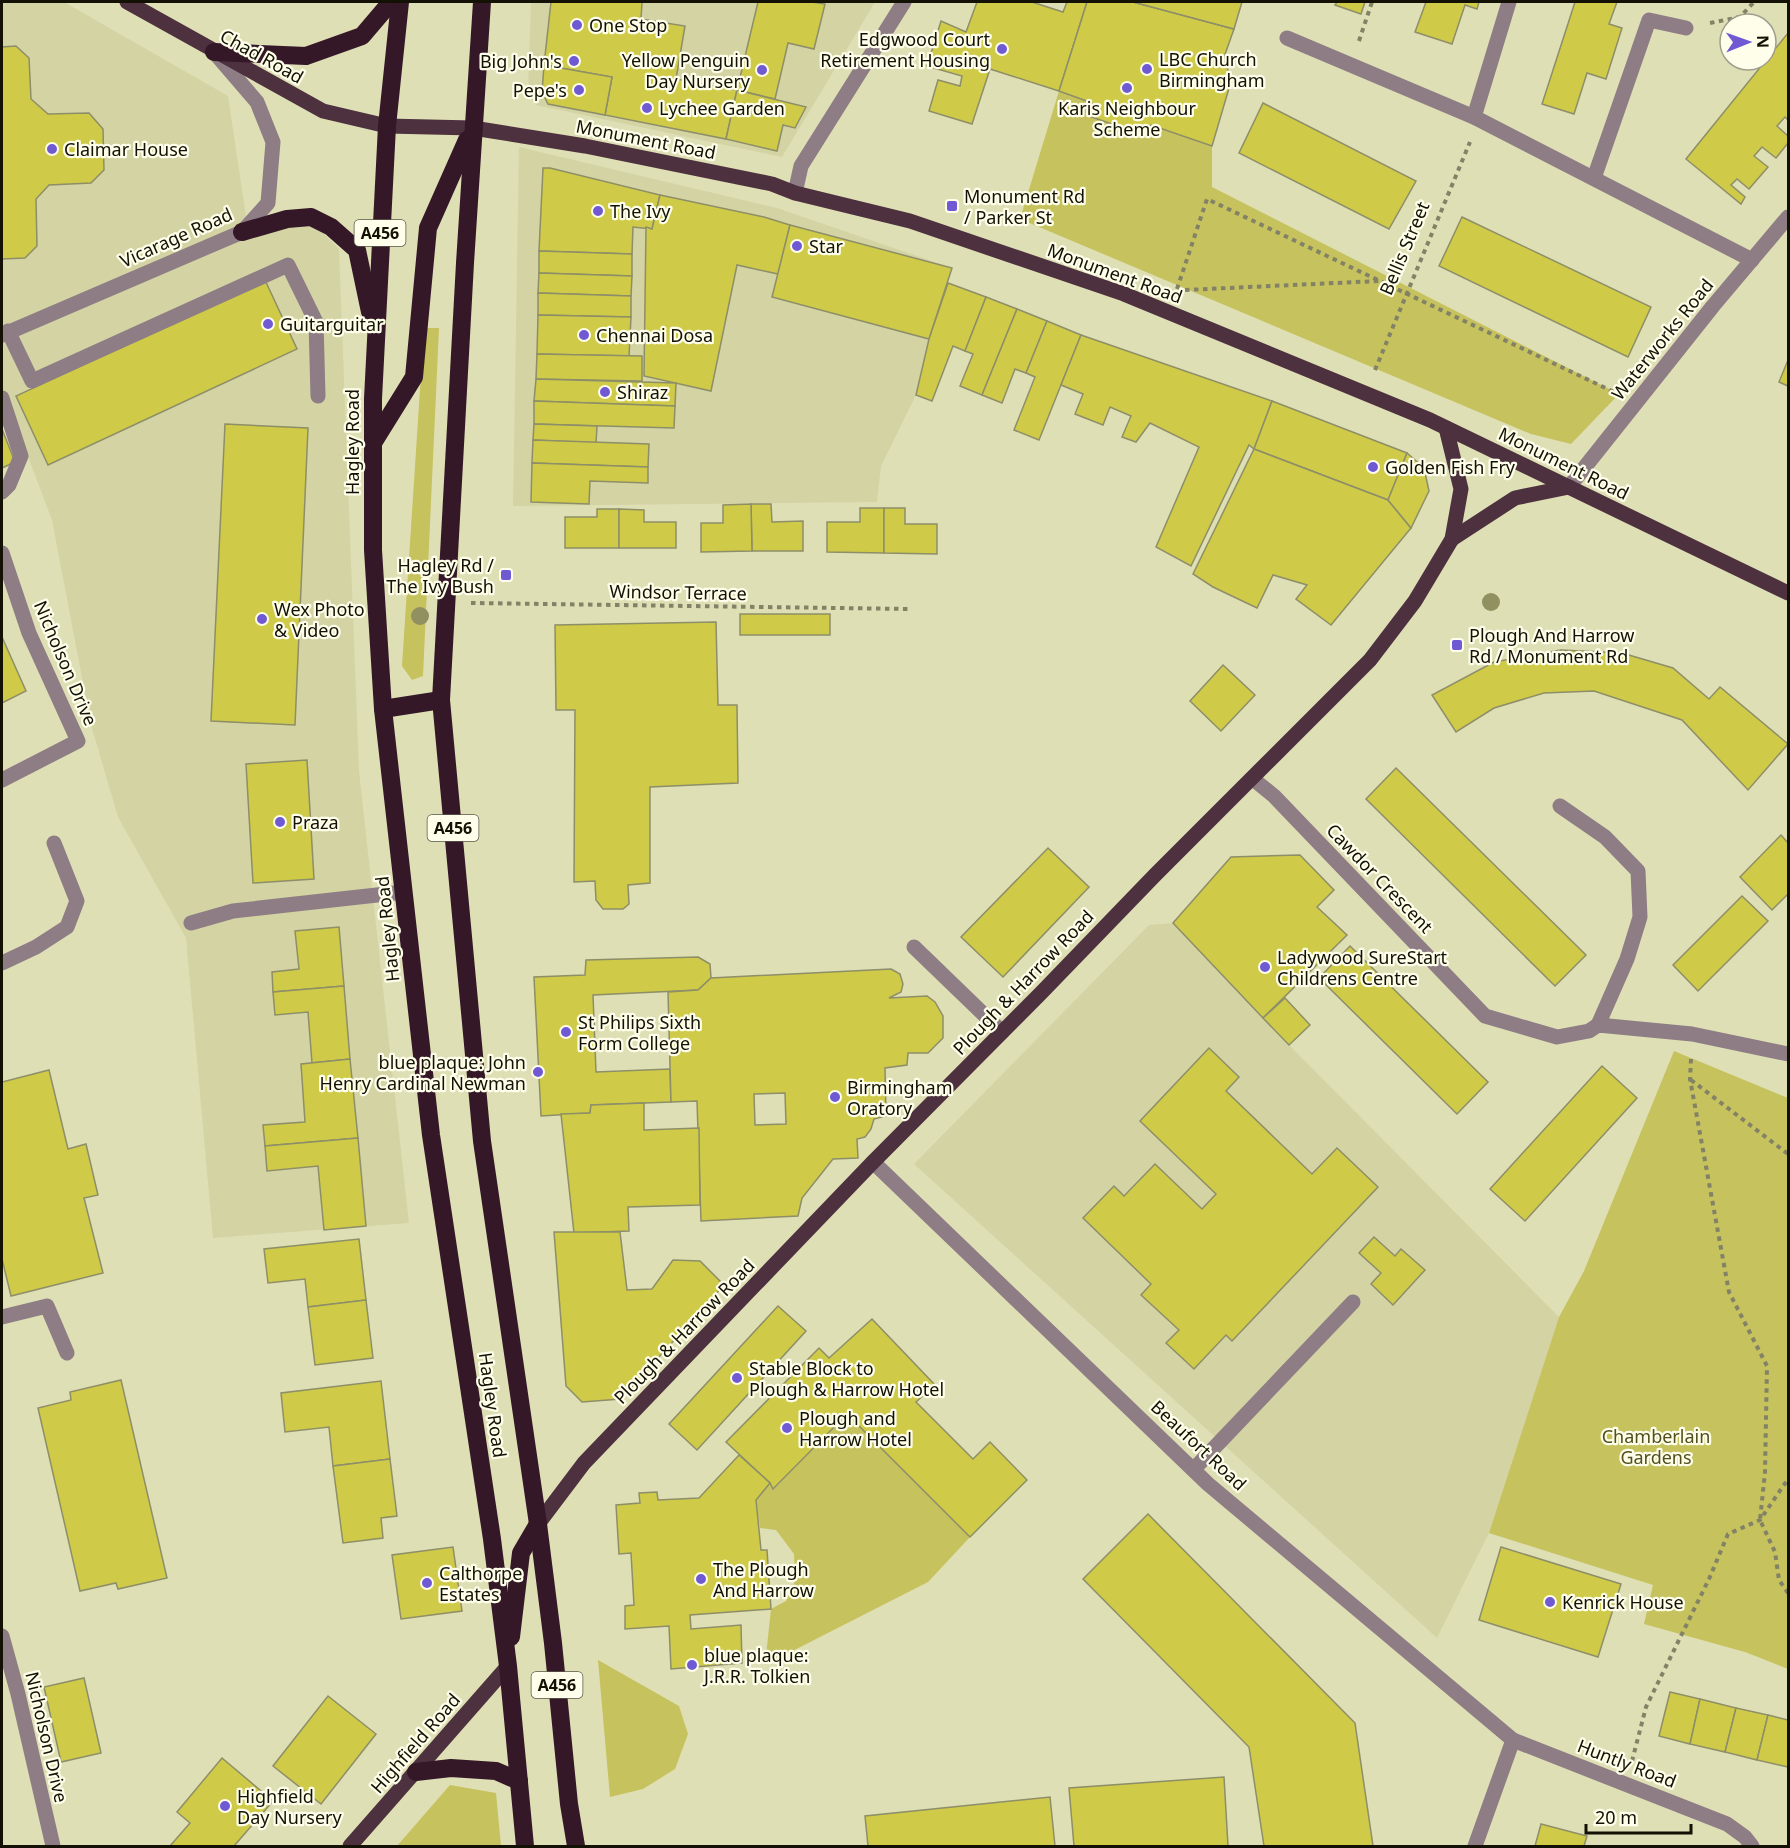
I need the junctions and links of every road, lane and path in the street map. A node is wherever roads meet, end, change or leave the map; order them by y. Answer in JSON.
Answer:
{"nodes":[{"id":1,"x":126,"y":2,"type":"edge"},
{"id":2,"x":392,"y":2,"type":"edge"},
{"id":3,"x":400,"y":2,"type":"edge"},
{"id":4,"x":482,"y":2,"type":"edge"},
{"id":5,"x":904,"y":2,"type":"edge"},
{"id":6,"x":1372,"y":2,"type":"edge"},
{"id":7,"x":1509,"y":2,"type":"edge"},
{"id":8,"x":1754,"y":2,"type":"edge"},
{"id":9,"x":1686,"y":28,"type":"joint"},
{"id":10,"x":1287,"y":38,"type":"dead end"},
{"id":11,"x":214,"y":52,"type":"junction"},
{"id":12,"x":1351,"y":65,"type":"junction"},
{"id":13,"x":1474,"y":117,"type":"junction"},
{"id":14,"x":387,"y":126,"type":"junction"},
{"id":15,"x":473,"y":128,"type":"junction"},
{"id":16,"x":1594,"y":178,"type":"junction"},
{"id":17,"x":795,"y":193,"type":"junction"},
{"id":18,"x":1788,"y":218,"type":"edge"},
{"id":19,"x":242,"y":232,"type":"junction"},
{"id":20,"x":1752,"y":260,"type":"junction"},
{"id":21,"x":1379,"y":281,"type":"junction"},
{"id":22,"x":1406,"y":293,"type":"junction"},
{"id":23,"x":5,"y":333,"type":"edge"},
{"id":24,"x":375,"y":340,"type":"junction"},
{"id":25,"x":1365,"y":393,"type":"junction"},
{"id":26,"x":318,"y":396,"type":"dead end"},
{"id":27,"x":2,"y":398,"type":"edge"},
{"id":28,"x":1636,"y":402,"type":"junction"},
{"id":29,"x":1446,"y":428,"type":"junction"},
{"id":30,"x":372,"y":445,"type":"junction"},
{"id":31,"x":1569,"y":487,"type":"junction"},
{"id":32,"x":2,"y":492,"type":"edge"},
{"id":33,"x":1452,"y":539,"type":"junction"},
{"id":34,"x":2,"y":553,"type":"edge"},
{"id":35,"x":1788,"y":593,"type":"edge"},
{"id":36,"x":447,"y":603,"type":"junction"},
{"id":37,"x":909,"y":609,"type":"dead end"},
{"id":38,"x":441,"y":700,"type":"junction"},
{"id":39,"x":383,"y":710,"type":"junction"},
{"id":40,"x":1253,"y":779,"type":"junction"},
{"id":41,"x":2,"y":780,"type":"edge"},
{"id":42,"x":1560,"y":806,"type":"dead end"},
{"id":43,"x":54,"y":843,"type":"dead end"},
{"id":44,"x":404,"y":892,"type":"junction"},
{"id":45,"x":191,"y":923,"type":"dead end"},
{"id":46,"x":914,"y":947,"type":"dead end"},
{"id":47,"x":2,"y":963,"type":"edge"},
{"id":48,"x":1598,"y":1025,"type":"junction"},
{"id":49,"x":1002,"y":1032,"type":"junction"},
{"id":50,"x":1692,"y":1034,"type":"junction"},
{"id":51,"x":1788,"y":1054,"type":"edge"},
{"id":52,"x":1690,"y":1079,"type":"junction"},
{"id":53,"x":1788,"y":1154,"type":"edge"},
{"id":54,"x":873,"y":1162,"type":"junction"},
{"id":55,"x":1353,"y":1302,"type":"dead end"},
{"id":56,"x":2,"y":1317,"type":"edge"},
{"id":57,"x":67,"y":1353,"type":"dead end"},
{"id":58,"x":1194,"y":1470,"type":"junction"},
{"id":59,"x":1788,"y":1479,"type":"edge"},
{"id":60,"x":1760,"y":1520,"type":"junction"},
{"id":61,"x":538,"y":1524,"type":"junction"},
{"id":62,"x":492,"y":1539,"type":"junction"},
{"id":63,"x":520,"y":1553,"type":"junction"},
{"id":64,"x":1788,"y":1593,"type":"edge"},
{"id":65,"x":2,"y":1636,"type":"edge"},
{"id":66,"x":508,"y":1666,"type":"junction"},
{"id":67,"x":1513,"y":1740,"type":"junction"},
{"id":68,"x":1629,"y":1770,"type":"dead end"},
{"id":69,"x":416,"y":1772,"type":"junction"},
{"id":70,"x":519,"y":1781,"type":"junction"},
{"id":71,"x":53,"y":1846,"type":"edge"},
{"id":72,"x":350,"y":1846,"type":"edge"},
{"id":73,"x":525,"y":1846,"type":"edge"},
{"id":74,"x":576,"y":1846,"type":"edge"},
{"id":75,"x":1475,"y":1846,"type":"edge"},
{"id":76,"x":1752,"y":1846,"type":"edge"}],
"edges":[{"from":1,"to":11,"type":"main road","name":"Chad Road"},
{"from":2,"to":11,"type":"highway"},
{"from":3,"to":14,"type":"highway","name":"Hagley Road","number":"A456"},
{"from":4,"to":15,"type":"highway","name":"Hagley Road","number":"A456"},
{"from":5,"to":17,"type":"street"},
{"from":6,"to":12,"type":"path"},
{"from":7,"to":13,"type":"street"},
{"from":8,"to":9,"type":"path"},
{"from":9,"to":16,"type":"street"},
{"from":10,"to":12,"type":"street"},
{"from":11,"to":14,"type":"main road","name":"Chad Road"},
{"from":11,"to":19,"type":"street","name":"Vicarage Road"},
{"from":12,"to":13,"type":"street"},
{"from":13,"to":16,"type":"street"},
{"from":13,"to":22,"type":"path","name":"Bellis Street"},
{"from":14,"to":15,"type":"main road","name":"Monument Road"},
{"from":14,"to":24,"type":"highway","name":"Hagley Road","number":"A456"},
{"from":15,"to":17,"type":"main road","name":"Monument Road"},
{"from":15,"to":30,"type":"highway"},
{"from":15,"to":36,"type":"highway","name":"Hagley Road","number":"A456"},
{"from":16,"to":20,"type":"street"},
{"from":17,"to":25,"type":"main road","name":"Monument Road"},
{"from":18,"to":20,"type":"street","name":"Waterworks Road"},
{"from":19,"to":23,"type":"street","name":"Vicarage Road"},
{"from":19,"to":24,"type":"highway"},
{"from":20,"to":28,"type":"street","name":"Waterworks Road"},
{"from":21,"to":21,"type":"path"},
{"from":21,"to":22,"type":"path"},
{"from":22,"to":25,"type":"path","name":"Bellis Street"},
{"from":22,"to":28,"type":"path"},
{"from":23,"to":26,"type":"street"},
{"from":24,"to":30,"type":"highway","name":"Hagley Road","number":"A456"},
{"from":25,"to":29,"type":"main road","name":"Monument Road"},
{"from":27,"to":32,"type":"street"},
{"from":28,"to":31,"type":"street","name":"Waterworks Road"},
{"from":29,"to":31,"type":"main road","name":"Monument Road"},
{"from":29,"to":33,"type":"main road","name":"Plough & Harrow Road"},
{"from":30,"to":39,"type":"highway","name":"Hagley Road","number":"A456"},
{"from":31,"to":33,"type":"main road","name":"Plough & Harrow Road"},
{"from":31,"to":35,"type":"main road","name":"Monument Road"},
{"from":33,"to":40,"type":"main road","name":"Plough & Harrow Road"},
{"from":34,"to":41,"type":"street","name":"Nicholson Drive"},
{"from":36,"to":37,"type":"path","name":"Windsor Terrace"},
{"from":36,"to":38,"type":"highway","name":"Hagley Road","number":"A456"},
{"from":38,"to":39,"type":"highway"},
{"from":38,"to":61,"type":"highway","name":"Hagley Road","number":"A456"},
{"from":39,"to":44,"type":"highway","name":"Hagley Road","number":"A456"},
{"from":40,"to":48,"type":"street","name":"Cawdor Crescent"},
{"from":40,"to":49,"type":"main road","name":"Plough & Harrow Road"},
{"from":42,"to":48,"type":"street"},
{"from":43,"to":47,"type":"street"},
{"from":44,"to":45,"type":"street"},
{"from":44,"to":62,"type":"highway","name":"Hagley Road","number":"A456"},
{"from":46,"to":49,"type":"street"},
{"from":48,"to":50,"type":"street","name":"Cawdor Crescent"},
{"from":49,"to":54,"type":"main road","name":"Plough & Harrow Road"},
{"from":50,"to":51,"type":"street","name":"Cawdor Crescent"},
{"from":50,"to":52,"type":"path"},
{"from":52,"to":53,"type":"path"},
{"from":52,"to":60,"type":"path"},
{"from":54,"to":58,"type":"street","name":"Beaufort Road"},
{"from":54,"to":61,"type":"main road","name":"Plough & Harrow Road"},
{"from":55,"to":58,"type":"street"},
{"from":56,"to":57,"type":"street"},
{"from":58,"to":67,"type":"street","name":"Beaufort Road"},
{"from":59,"to":60,"type":"path"},
{"from":60,"to":64,"type":"path"},
{"from":60,"to":68,"type":"path"},
{"from":61,"to":63,"type":"highway"},
{"from":61,"to":74,"type":"highway","name":"Hagley Road","number":"A456"},
{"from":62,"to":63,"type":"highway"},
{"from":62,"to":66,"type":"highway","name":"Hagley Road","number":"A456"},
{"from":63,"to":66,"type":"highway"},
{"from":65,"to":71,"type":"street","name":"Nicholson Drive"},
{"from":66,"to":69,"type":"main road","name":"Highfield Road"},
{"from":66,"to":70,"type":"highway","name":"Hagley Road","number":"A456"},
{"from":67,"to":75,"type":"street"},
{"from":67,"to":76,"type":"street","name":"Huntly Road"},
{"from":69,"to":70,"type":"highway"},
{"from":69,"to":72,"type":"main road","name":"Highfield Road"},
{"from":70,"to":73,"type":"highway","name":"Hagley Road","number":"A456"}]}
